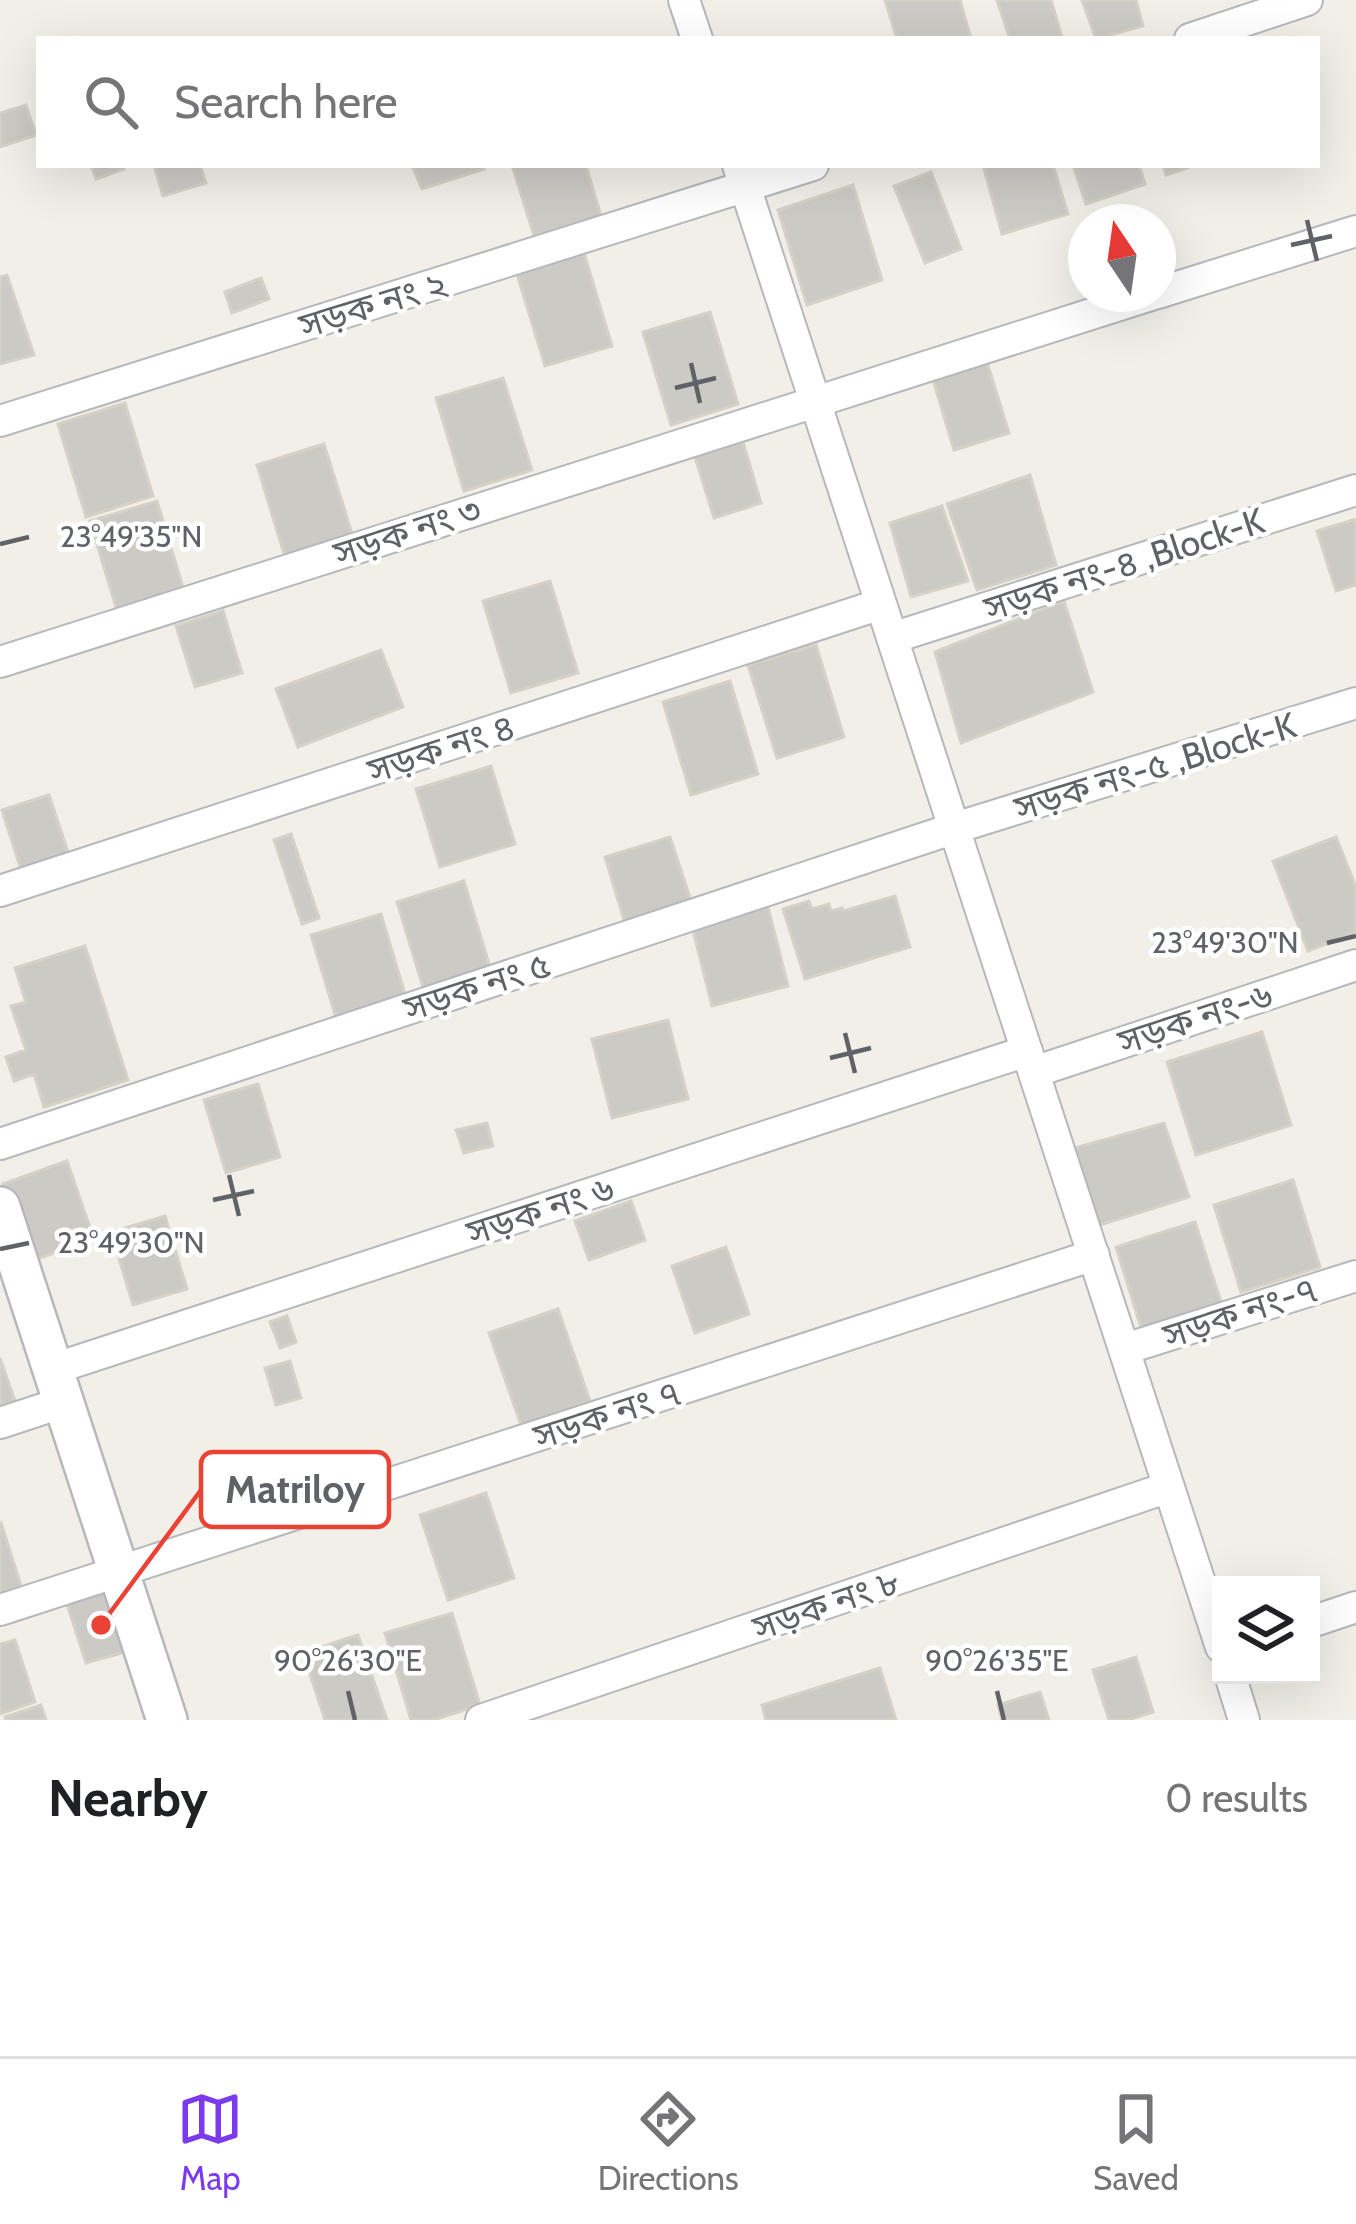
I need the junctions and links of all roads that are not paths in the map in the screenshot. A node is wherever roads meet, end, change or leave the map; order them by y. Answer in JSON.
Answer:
{"nodes":[{"id":1,"x":684,"y":0,"type":"edge"},
{"id":2,"x":1307,"y":0,"type":"edge"},
{"id":3,"x":696,"y":36,"type":"edge"},
{"id":4,"x":1199,"y":36,"type":"edge"},
{"id":5,"x":793,"y":168,"type":"edge"},
{"id":6,"x":741,"y":176,"type":"edge"},
{"id":7,"x":1356,"y":231,"type":"edge"},
{"id":8,"x":1176,"y":287,"type":"edge"},
{"id":9,"x":1095,"y":312,"type":"edge"},
{"id":10,"x":814,"y":400,"type":"junction"},
{"id":11,"x":0,"y":421,"type":"edge"},
{"id":12,"x":1356,"y":490,"type":"edge"},
{"id":13,"x":881,"y":604,"type":"junction"},
{"id":14,"x":892,"y":638,"type":"junction"},
{"id":15,"x":0,"y":662,"type":"edge"},
{"id":16,"x":1356,"y":703,"type":"edge"},
{"id":17,"x":955,"y":828,"type":"junction"},
{"id":18,"x":0,"y":891,"type":"edge"},
{"id":19,"x":1356,"y":964,"type":"edge"},
{"id":20,"x":1031,"y":1061,"type":"junction"},
{"id":21,"x":0,"y":1144,"type":"edge"},
{"id":22,"x":2,"y":1219,"type":"edge"},
{"id":23,"x":1094,"y":1255,"type":"junction"},
{"id":24,"x":1356,"y":1276,"type":"edge"},
{"id":25,"x":1125,"y":1349,"type":"junction"},
{"id":26,"x":58,"y":1385,"type":"junction"},
{"id":27,"x":0,"y":1424,"type":"edge"},
{"id":28,"x":1169,"y":1487,"type":"junction"},
{"id":29,"x":119,"y":1572,"type":"junction"},
{"id":30,"x":1356,"y":1607,"type":"edge"},
{"id":31,"x":0,"y":1610,"type":"edge"},
{"id":32,"x":1320,"y":1619,"type":"edge"},
{"id":33,"x":1212,"y":1620,"type":"edge"},
{"id":34,"x":1233,"y":1684,"type":"edge"},
{"id":35,"x":167,"y":1720,"type":"edge"},
{"id":36,"x":482,"y":1720,"type":"edge"},
{"id":37,"x":1244,"y":1720,"type":"edge"}],
"edges":[{"from":1,"to":3,"type":"street"},
{"from":2,"to":4,"type":"street"},
{"from":5,"to":6,"type":"street","name":"সড়ক নং ২"},
{"from":6,"to":10,"type":"street"},
{"from":6,"to":11,"type":"street","name":"সড়ক নং ২"},
{"from":7,"to":8,"type":"street","name":"সড়ক নং ৩"},
{"from":9,"to":10,"type":"street","name":"সড়ক নং ৩"},
{"from":10,"to":13,"type":"street"},
{"from":10,"to":15,"type":"street","name":"সড়ক নং ৩"},
{"from":12,"to":14,"type":"street","name":"সড়ক নং-৪ ,Block-K"},
{"from":13,"to":14,"type":"street"},
{"from":13,"to":18,"type":"street","name":"সড়ক নং ৪"},
{"from":14,"to":17,"type":"street"},
{"from":16,"to":17,"type":"street","name":"সড়ক নং-৫ ,Block-K"},
{"from":17,"to":20,"type":"street"},
{"from":17,"to":21,"type":"street","name":"সড়ক নং ৫"},
{"from":19,"to":20,"type":"street","name":"সড়ক নং-৬"},
{"from":20,"to":23,"type":"street"},
{"from":20,"to":26,"type":"street","name":"সড়ক নং ৬"},
{"from":22,"to":26,"type":"street"},
{"from":23,"to":25,"type":"street"},
{"from":23,"to":29,"type":"street","name":"সড়ক নং ৭"},
{"from":24,"to":25,"type":"street","name":"সড়ক নং-৭"},
{"from":25,"to":28,"type":"street"},
{"from":26,"to":27,"type":"street","name":"সড়ক নং ৬"},
{"from":26,"to":29,"type":"street"},
{"from":28,"to":33,"type":"street"},
{"from":28,"to":36,"type":"street","name":"সড়ক নং ৮"},
{"from":29,"to":31,"type":"street","name":"সড়ক নং ৭"},
{"from":29,"to":35,"type":"street"},
{"from":30,"to":32,"type":"street"},
{"from":34,"to":37,"type":"street"}]}
